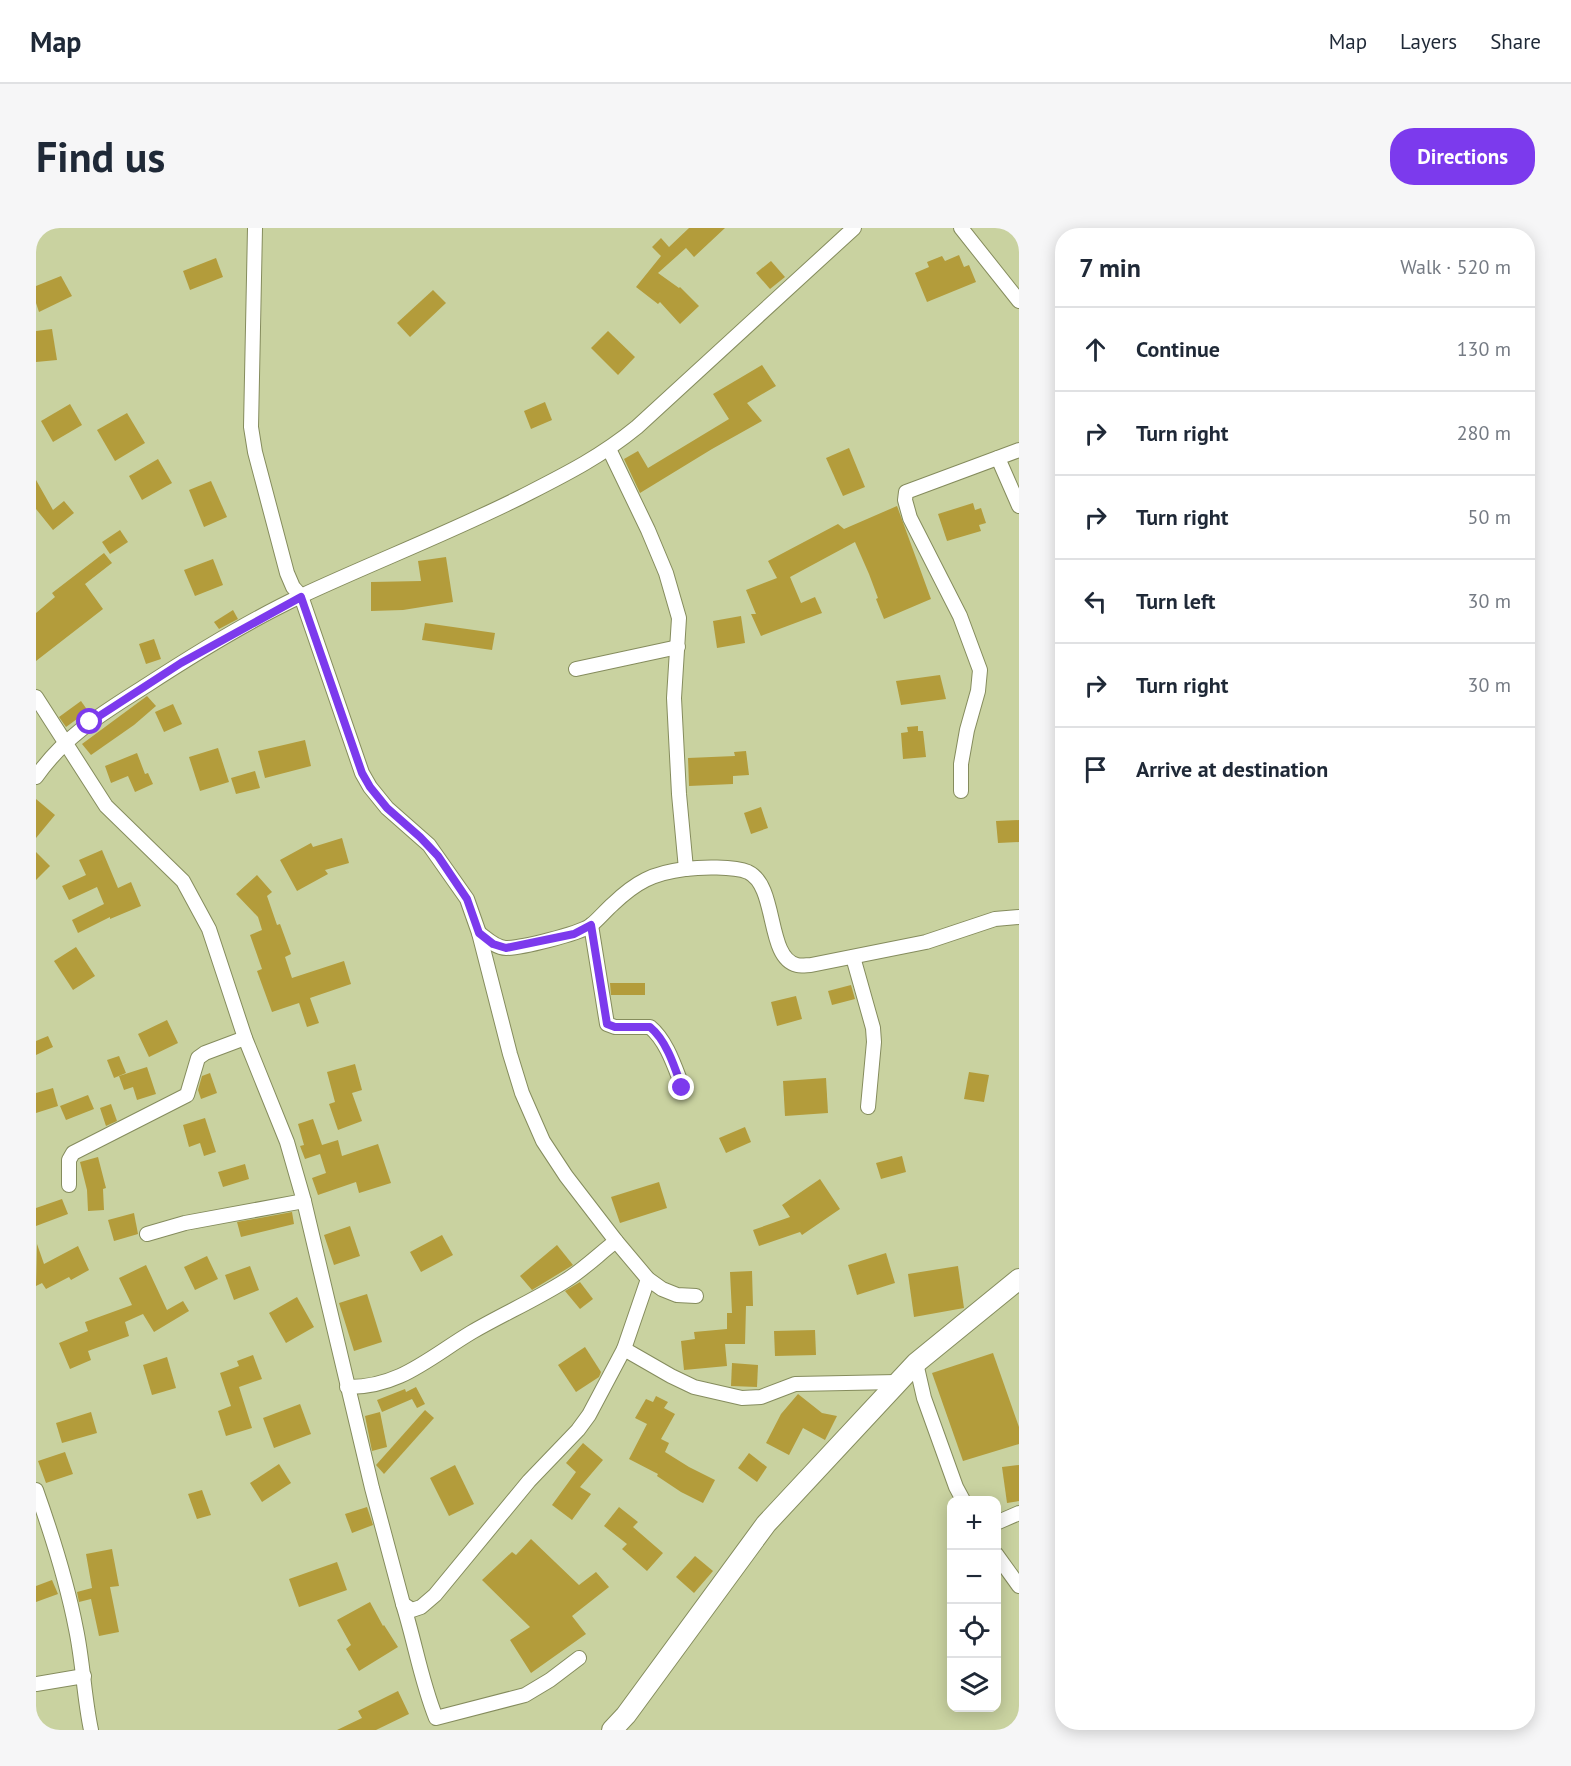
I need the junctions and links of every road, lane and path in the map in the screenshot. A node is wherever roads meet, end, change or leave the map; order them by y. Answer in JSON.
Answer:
{"nodes":[{"id":1,"x":255,"y":228,"type":"edge"},
{"id":2,"x":854,"y":228,"type":"edge"},
{"id":3,"x":961,"y":228,"type":"edge"},
{"id":4,"x":1019,"y":301,"type":"edge"},
{"id":5,"x":609,"y":449,"type":"junction"},
{"id":6,"x":1019,"y":450,"type":"edge"},
{"id":7,"x":998,"y":458,"type":"junction"},
{"id":8,"x":1019,"y":506,"type":"edge"},
{"id":9,"x":301,"y":597,"type":"junction"},
{"id":10,"x":678,"y":647,"type":"junction"},
{"id":11,"x":576,"y":669,"type":"dead end"},
{"id":12,"x":36,"y":697,"type":"edge"},
{"id":13,"x":65,"y":742,"type":"junction"},
{"id":14,"x":36,"y":777,"type":"edge"},
{"id":15,"x":961,"y":791,"type":"dead end"},
{"id":16,"x":686,"y":869,"type":"junction"},
{"id":17,"x":1019,"y":917,"type":"edge"},
{"id":18,"x":591,"y":925,"type":"junction"},
{"id":19,"x":479,"y":933,"type":"junction"},
{"id":20,"x":853,"y":957,"type":"junction"},
{"id":21,"x":245,"y":1038,"type":"junction"},
{"id":22,"x":682,"y":1088,"type":"dead end"},
{"id":23,"x":868,"y":1107,"type":"dead end"},
{"id":24,"x":69,"y":1185,"type":"dead end"},
{"id":25,"x":304,"y":1201,"type":"junction"},
{"id":26,"x":147,"y":1234,"type":"dead end"},
{"id":27,"x":616,"y":1241,"type":"junction"},
{"id":28,"x":648,"y":1279,"type":"junction"},
{"id":29,"x":1019,"y":1279,"type":"edge"},
{"id":30,"x":696,"y":1296,"type":"dead end"},
{"id":31,"x":624,"y":1348,"type":"junction"},
{"id":32,"x":916,"y":1363,"type":"junction"},
{"id":33,"x":897,"y":1382,"type":"junction"},
{"id":34,"x":347,"y":1387,"type":"junction"},
{"id":35,"x":36,"y":1490,"type":"edge"},
{"id":36,"x":961,"y":1496,"type":"edge"},
{"id":37,"x":1019,"y":1513,"type":"edge"},
{"id":38,"x":1001,"y":1520,"type":"edge"},
{"id":39,"x":1001,"y":1561,"type":"edge"},
{"id":40,"x":1019,"y":1586,"type":"edge"},
{"id":41,"x":403,"y":1604,"type":"junction"},
{"id":42,"x":579,"y":1658,"type":"dead end"},
{"id":43,"x":84,"y":1676,"type":"junction"},
{"id":44,"x":36,"y":1684,"type":"edge"},
{"id":45,"x":91,"y":1730,"type":"edge"},
{"id":46,"x":612,"y":1730,"type":"edge"}],
"edges":[{"from":1,"to":9,"type":"street"},
{"from":2,"to":5,"type":"street"},
{"from":3,"to":4,"type":"street"},
{"from":5,"to":9,"type":"street"},
{"from":5,"to":10,"type":"street"},
{"from":6,"to":7,"type":"street"},
{"from":7,"to":8,"type":"street"},
{"from":7,"to":15,"type":"street"},
{"from":9,"to":13,"type":"street"},
{"from":9,"to":19,"type":"street"},
{"from":10,"to":11,"type":"street"},
{"from":10,"to":16,"type":"street"},
{"from":12,"to":13,"type":"street"},
{"from":13,"to":14,"type":"street"},
{"from":13,"to":21,"type":"street"},
{"from":16,"to":18,"type":"street"},
{"from":16,"to":20,"type":"street"},
{"from":17,"to":20,"type":"street"},
{"from":18,"to":19,"type":"street"},
{"from":18,"to":22,"type":"street"},
{"from":19,"to":27,"type":"street"},
{"from":20,"to":23,"type":"street"},
{"from":21,"to":24,"type":"street"},
{"from":21,"to":25,"type":"street"},
{"from":25,"to":26,"type":"street"},
{"from":25,"to":34,"type":"street"},
{"from":27,"to":28,"type":"street"},
{"from":27,"to":34,"type":"street"},
{"from":28,"to":30,"type":"street"},
{"from":28,"to":31,"type":"street"},
{"from":29,"to":32,"type":"street"},
{"from":31,"to":33,"type":"street"},
{"from":31,"to":41,"type":"street"},
{"from":32,"to":33,"type":"street"},
{"from":32,"to":36,"type":"street"},
{"from":33,"to":46,"type":"street"},
{"from":34,"to":41,"type":"street"},
{"from":35,"to":43,"type":"street"},
{"from":37,"to":38,"type":"street"},
{"from":39,"to":40,"type":"street"},
{"from":41,"to":42,"type":"street"},
{"from":43,"to":44,"type":"street"},
{"from":43,"to":45,"type":"street"}]}
